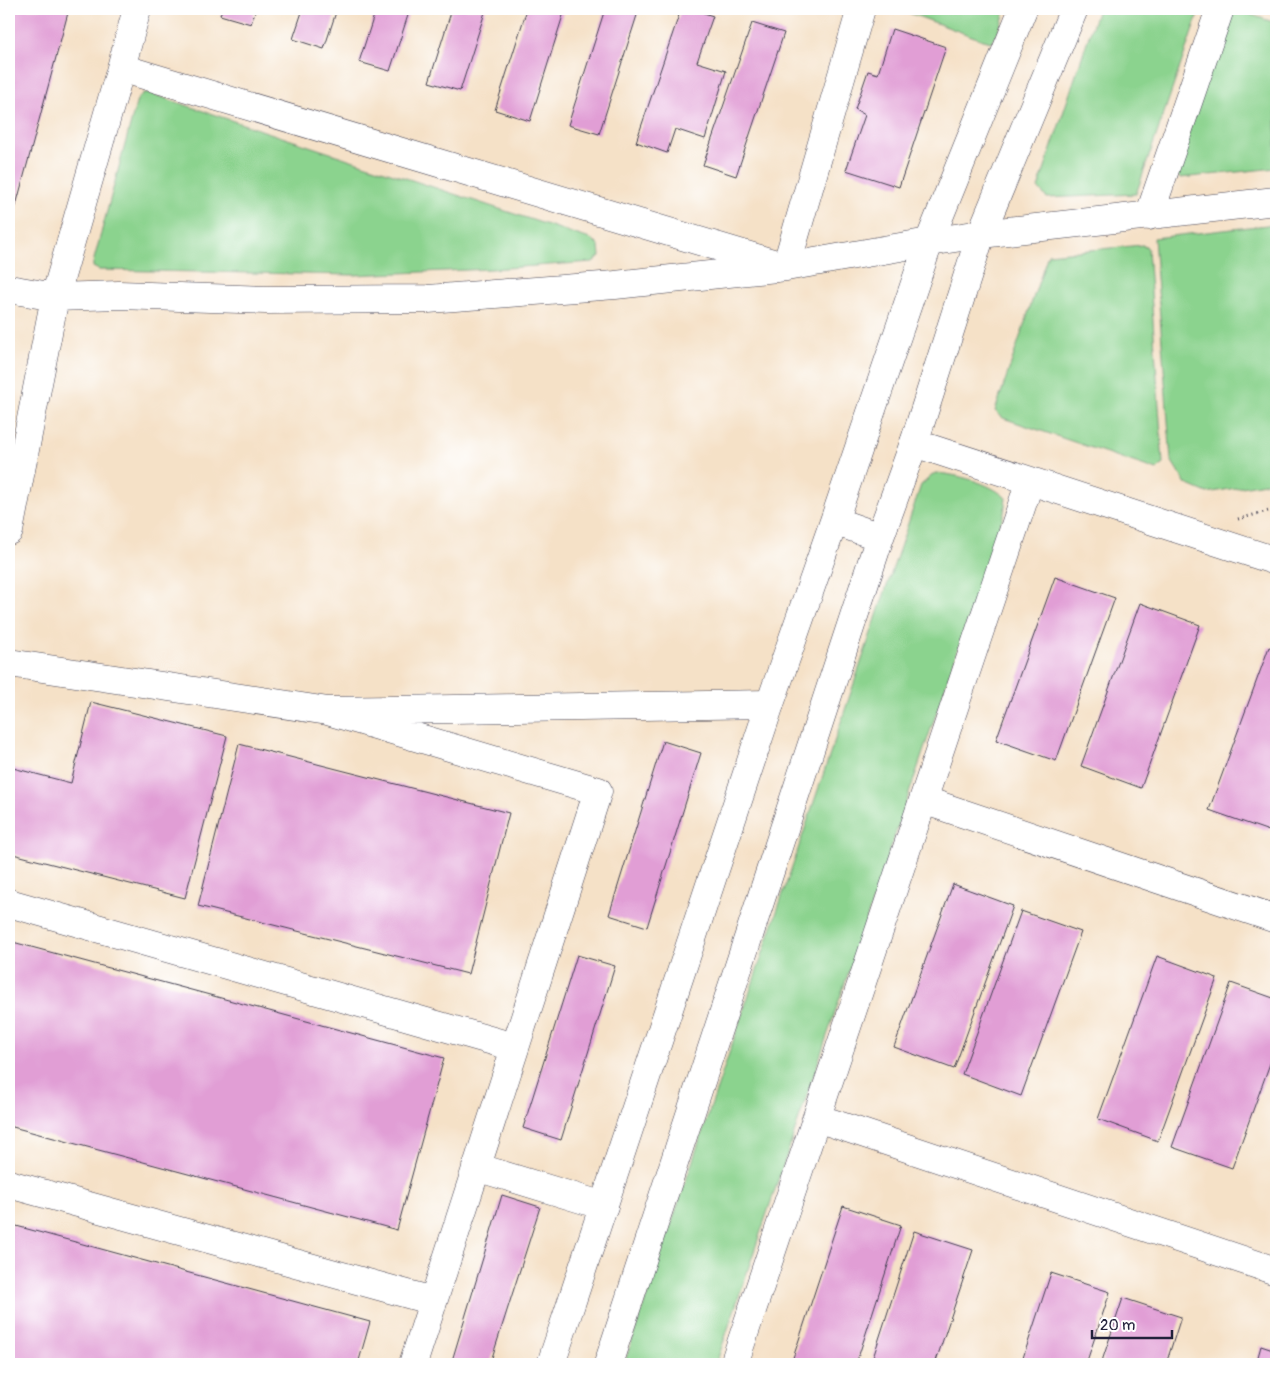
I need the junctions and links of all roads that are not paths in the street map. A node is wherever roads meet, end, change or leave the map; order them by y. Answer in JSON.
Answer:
{"nodes":[{"id":1,"x":137,"y":9,"type":"edge"},
{"id":2,"x":860,"y":9,"type":"edge"},
{"id":3,"x":1022,"y":9,"type":"edge"},
{"id":4,"x":1074,"y":9,"type":"edge"},
{"id":5,"x":1220,"y":9,"type":"edge"},
{"id":6,"x":121,"y":68,"type":"junction"},
{"id":7,"x":1276,"y":201,"type":"edge"},
{"id":8,"x":1149,"y":216,"type":"junction"},
{"id":9,"x":981,"y":234,"type":"junction"},
{"id":10,"x":929,"y":242,"type":"junction"},
{"id":11,"x":786,"y":267,"type":"junction"},
{"id":12,"x":9,"y":289,"type":"edge"},
{"id":13,"x":55,"y":297,"type":"junction"},
{"id":14,"x":914,"y":443,"type":"junction"},
{"id":15,"x":1030,"y":481,"type":"junction"},
{"id":16,"x":834,"y":521,"type":"junction"},
{"id":17,"x":9,"y":531,"type":"edge"},
{"id":18,"x":880,"y":537,"type":"junction"},
{"id":19,"x":1276,"y":562,"type":"edge"},
{"id":20,"x":9,"y":663,"type":"edge"},
{"id":21,"x":770,"y":704,"type":"junction"},
{"id":22,"x":328,"y":711,"type":"junction"},
{"id":23,"x":923,"y":800,"type":"junction"},
{"id":24,"x":9,"y":904,"type":"edge"},
{"id":25,"x":1276,"y":919,"type":"edge"},
{"id":26,"x":514,"y":1048,"type":"junction"},
{"id":27,"x":817,"y":1118,"type":"junction"},
{"id":28,"x":476,"y":1167,"type":"junction"},
{"id":29,"x":9,"y":1184,"type":"edge"},
{"id":30,"x":604,"y":1206,"type":"junction"},
{"id":31,"x":1276,"y":1271,"type":"edge"},
{"id":32,"x":433,"y":1301,"type":"junction"},
{"id":33,"x":413,"y":1364,"type":"edge"},
{"id":34,"x":551,"y":1364,"type":"edge"},
{"id":35,"x":608,"y":1364,"type":"edge"},
{"id":36,"x":734,"y":1364,"type":"edge"}],
"edges":[{"from":1,"to":6,"type":"street"},
{"from":2,"to":11,"type":"street"},
{"from":3,"to":10,"type":"street"},
{"from":4,"to":9,"type":"street"},
{"from":5,"to":8,"type":"street"},
{"from":6,"to":11,"type":"street"},
{"from":6,"to":13,"type":"street"},
{"from":7,"to":8,"type":"street"},
{"from":8,"to":9,"type":"street"},
{"from":9,"to":10,"type":"street"},
{"from":9,"to":14,"type":"street"},
{"from":10,"to":11,"type":"street"},
{"from":10,"to":16,"type":"street"},
{"from":11,"to":13,"type":"street"},
{"from":12,"to":13,"type":"street"},
{"from":13,"to":17,"type":"street"},
{"from":14,"to":15,"type":"street"},
{"from":14,"to":18,"type":"street"},
{"from":15,"to":19,"type":"street"},
{"from":15,"to":23,"type":"street"},
{"from":16,"to":18,"type":"street"},
{"from":16,"to":21,"type":"street"},
{"from":18,"to":35,"type":"street"},
{"from":20,"to":22,"type":"street"},
{"from":21,"to":22,"type":"street"},
{"from":21,"to":30,"type":"street"},
{"from":22,"to":26,"type":"street"},
{"from":23,"to":25,"type":"street"},
{"from":23,"to":27,"type":"street"},
{"from":24,"to":26,"type":"street"},
{"from":26,"to":28,"type":"street"},
{"from":27,"to":31,"type":"street"},
{"from":27,"to":36,"type":"street"},
{"from":28,"to":30,"type":"street"},
{"from":28,"to":32,"type":"street"},
{"from":29,"to":32,"type":"street"},
{"from":30,"to":34,"type":"street"},
{"from":32,"to":33,"type":"street"}]}
